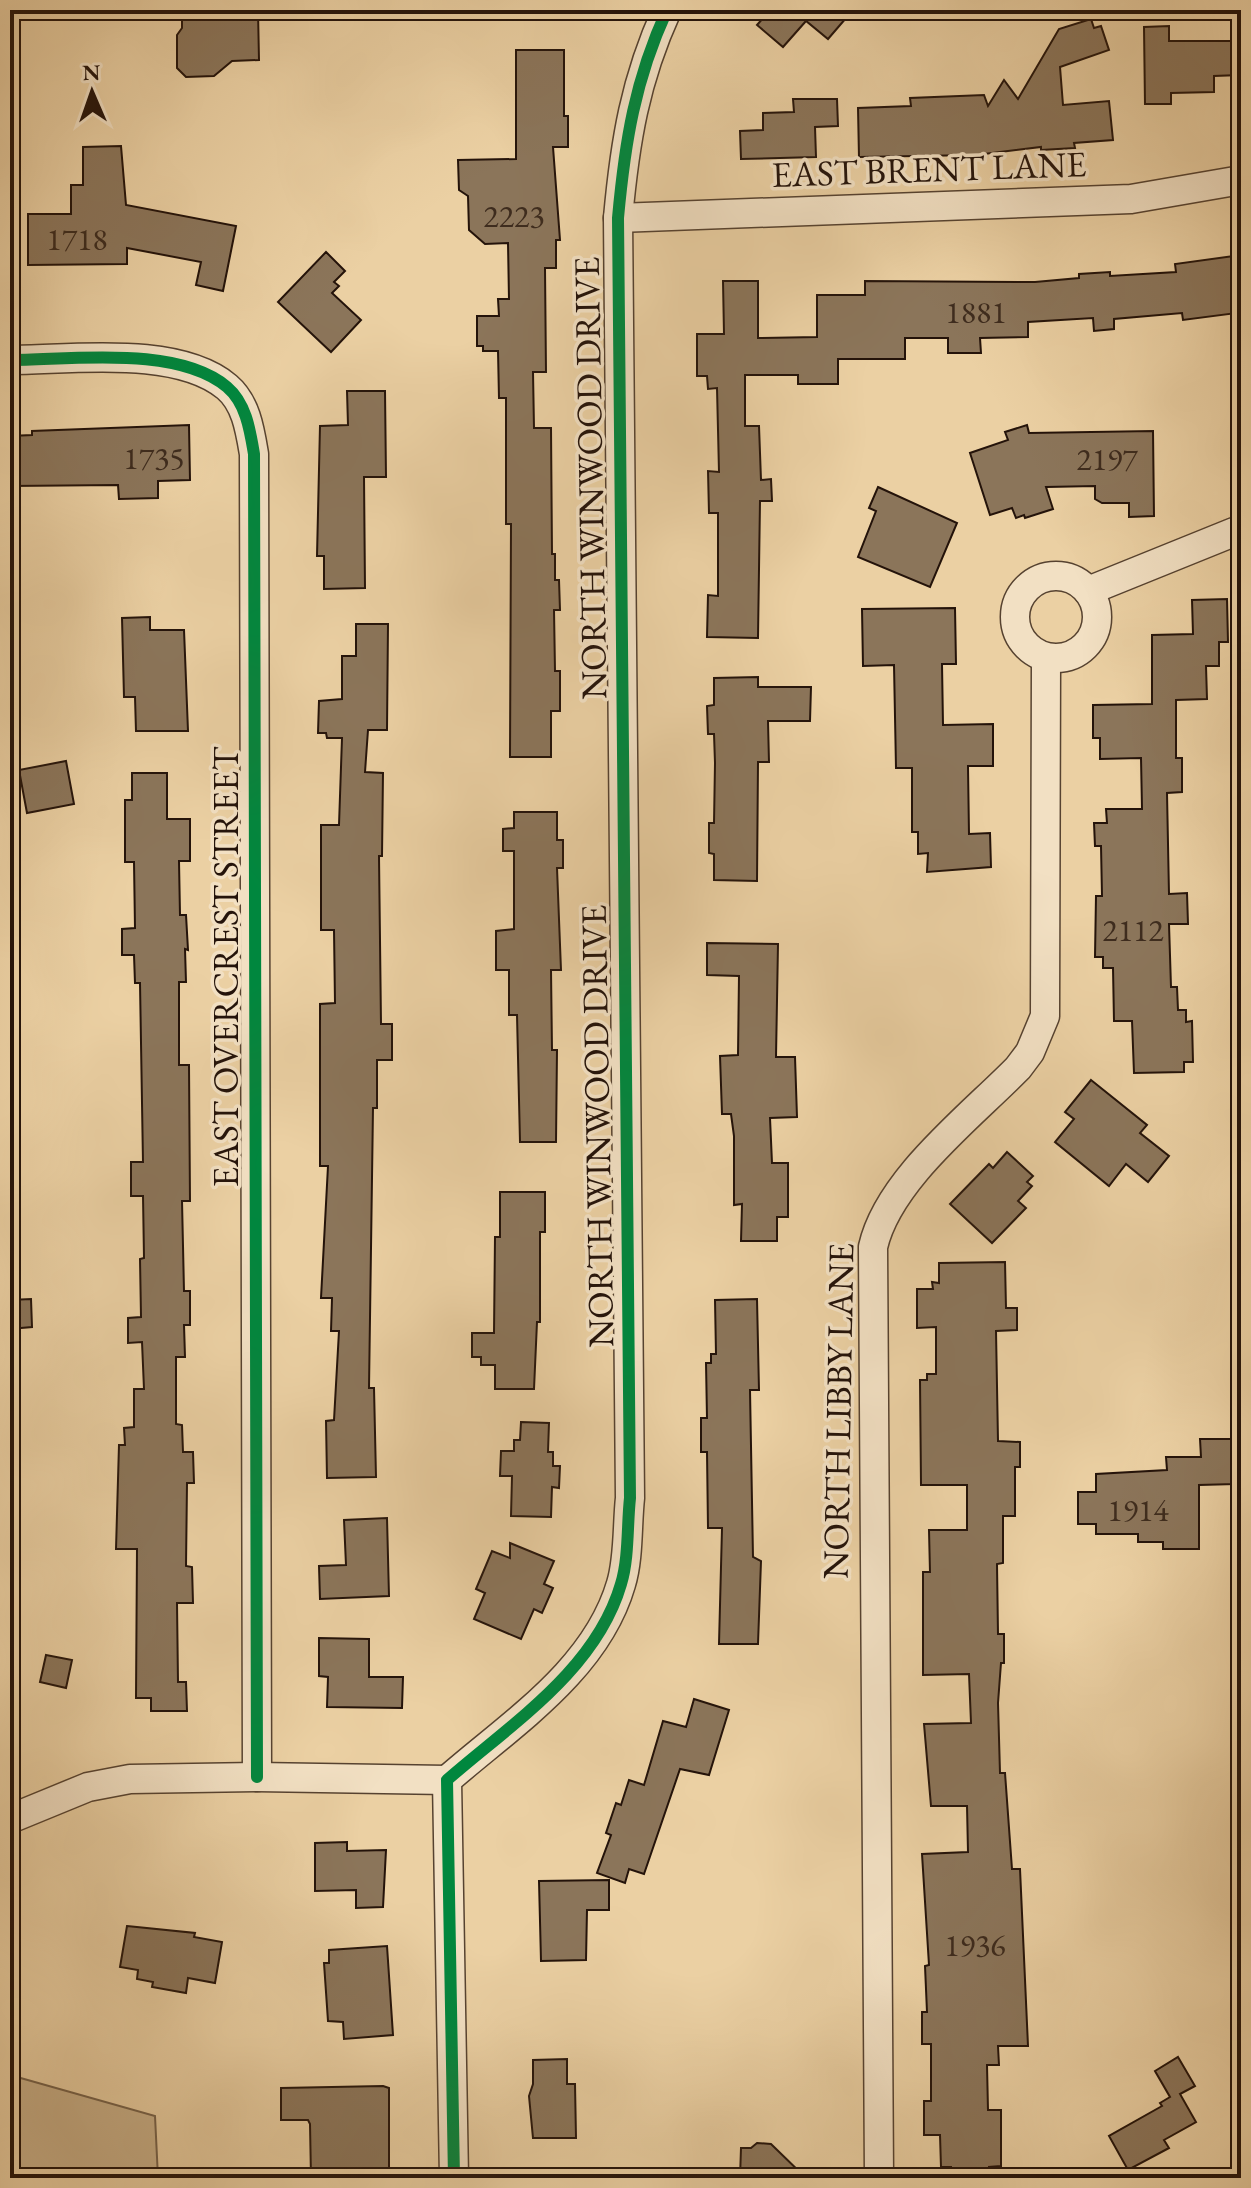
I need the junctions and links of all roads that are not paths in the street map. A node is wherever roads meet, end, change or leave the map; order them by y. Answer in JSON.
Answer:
{"nodes":[{"id":1,"x":667,"y":10,"type":"edge"},
{"id":2,"x":1241,"y":180,"type":"edge"},
{"id":3,"x":618,"y":218,"type":"junction"},
{"id":4,"x":10,"y":360,"type":"edge"},
{"id":5,"x":1234,"y":532,"type":"dead end"},
{"id":6,"x":1088,"y":591,"type":"junction"},
{"id":7,"x":1046,"y":658,"type":"junction"},
{"id":8,"x":257,"y":1777,"type":"junction"},
{"id":9,"x":447,"y":1780,"type":"junction"},
{"id":10,"x":10,"y":1819,"type":"edge"},
{"id":11,"x":454,"y":2178,"type":"edge"},
{"id":12,"x":879,"y":2178,"type":"edge"}],
"edges":[{"from":1,"to":3,"type":"street","name":"NORTH WINWOOD DRIVE"},
{"from":2,"to":3,"type":"street","name":"EAST BRENT LANE"},
{"from":3,"to":9,"type":"street","name":"NORTH WINWOOD DRIVE"},
{"from":4,"to":8,"type":"street","name":"EAST OVERCREST STREET"},
{"from":5,"to":6,"type":"street"},
{"from":6,"to":7,"type":"street"},
{"from":6,"to":7,"type":"street"},
{"from":7,"to":12,"type":"street","name":"NORTH LIBBY LANE"},
{"from":8,"to":9,"type":"street"},
{"from":8,"to":10,"type":"street"},
{"from":9,"to":11,"type":"street"}]}
